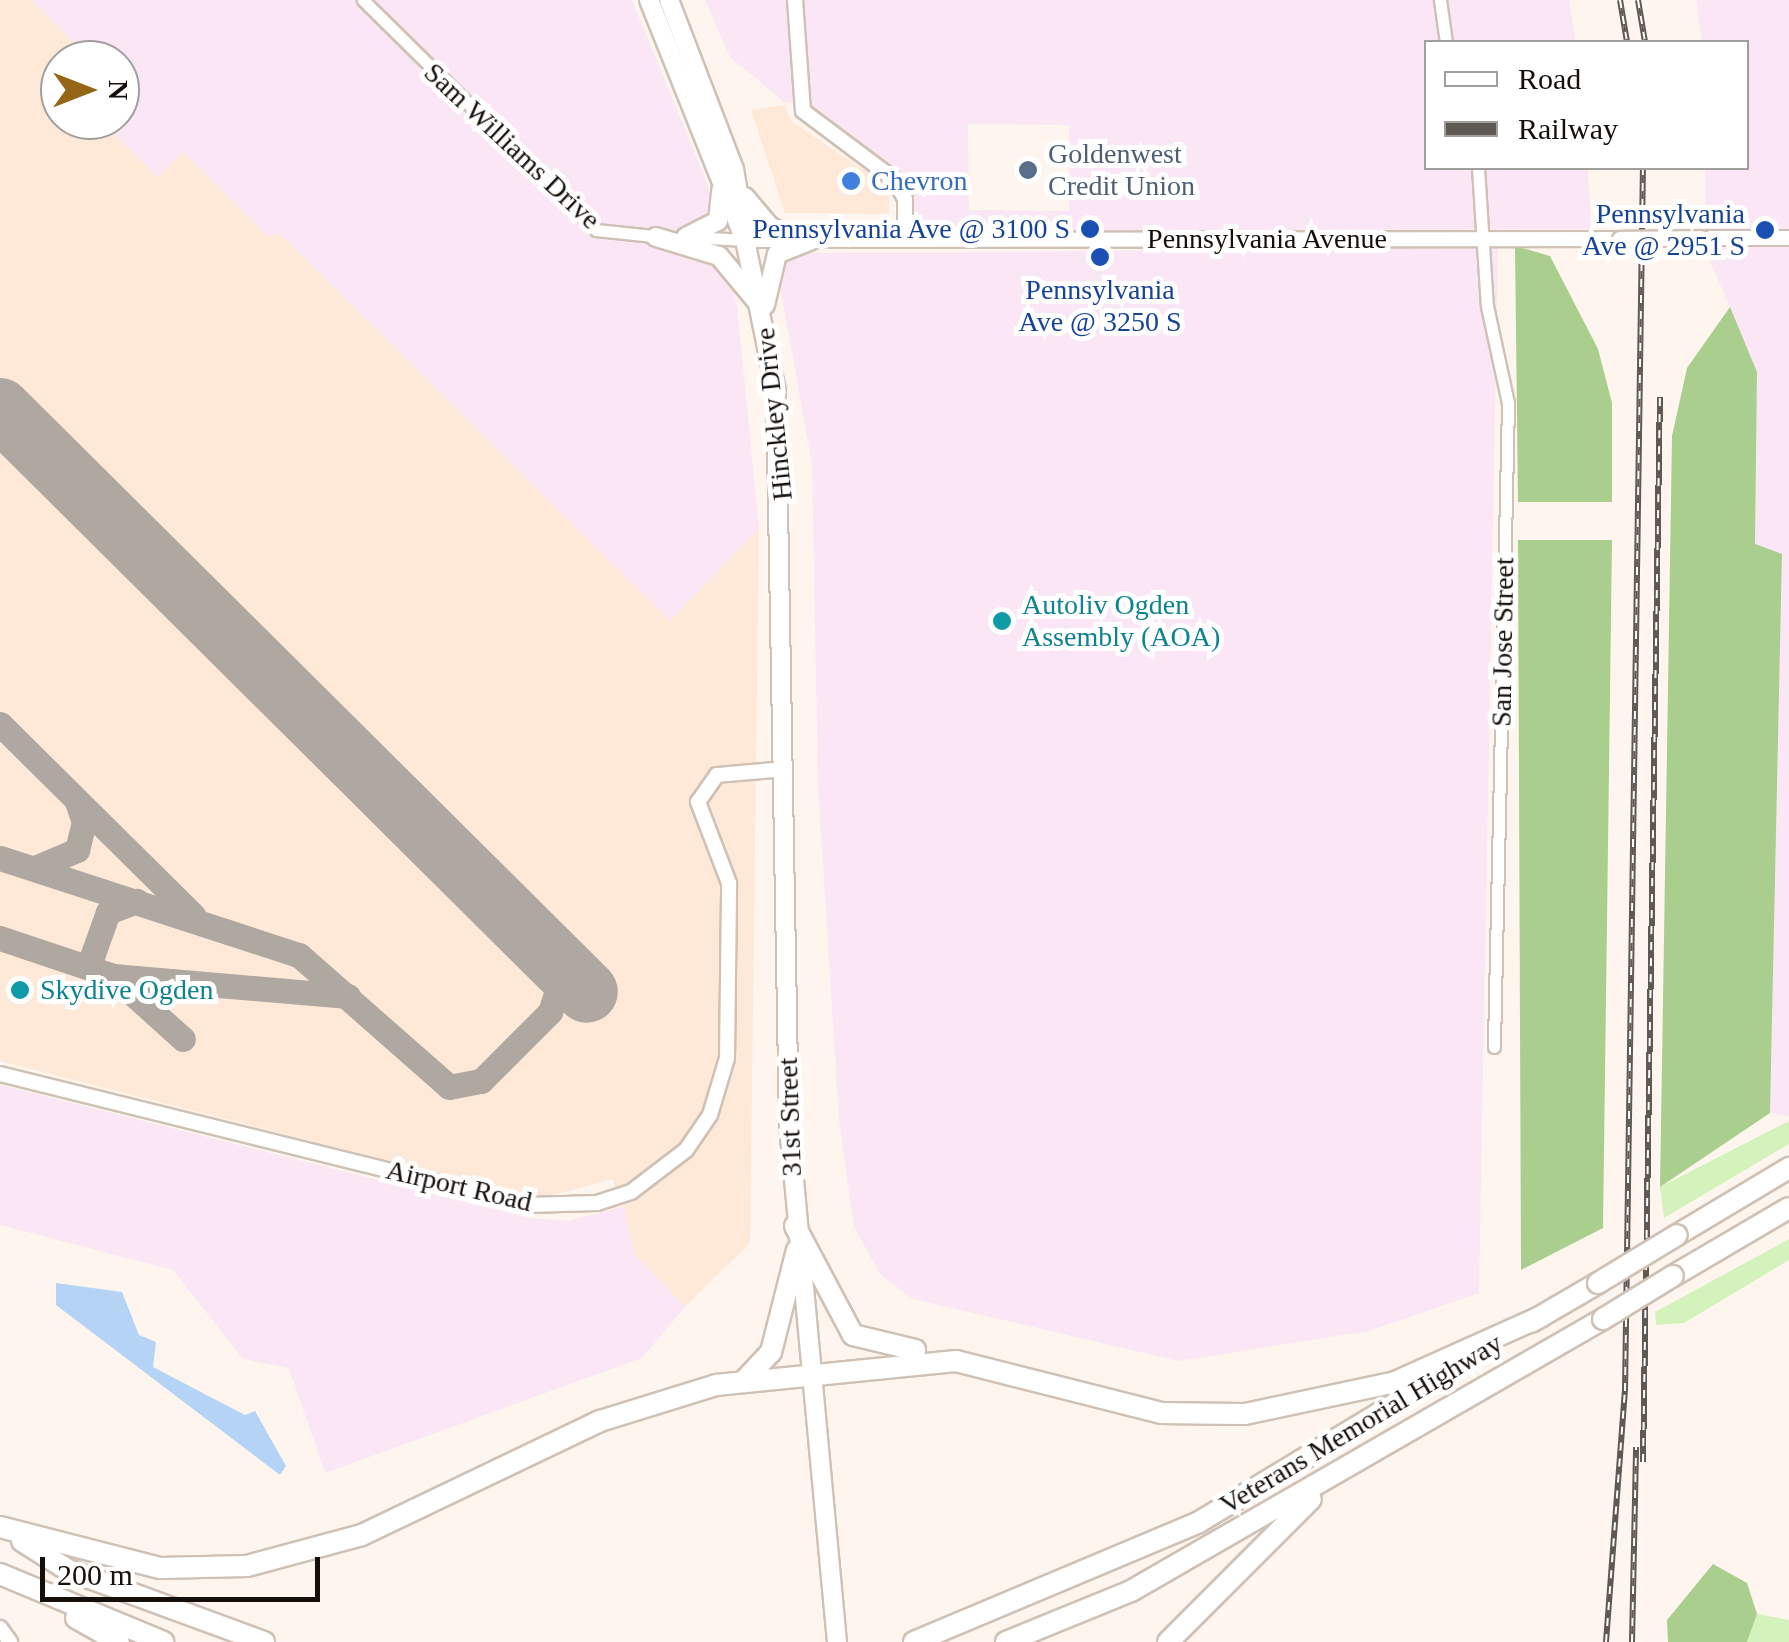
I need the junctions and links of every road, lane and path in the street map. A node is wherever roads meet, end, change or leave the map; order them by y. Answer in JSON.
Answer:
{"nodes":[{"id":1,"x":363,"y":0,"type":"edge"},
{"id":2,"x":649,"y":0,"type":"edge"},
{"id":3,"x":668,"y":0,"type":"edge"},
{"id":4,"x":795,"y":0,"type":"edge"},
{"id":5,"x":1440,"y":0,"type":"edge"},
{"id":6,"x":1446,"y":40,"type":"edge"},
{"id":7,"x":1478,"y":170,"type":"edge"},
{"id":8,"x":722,"y":184,"type":"junction"},
{"id":9,"x":741,"y":191,"type":"junction"},
{"id":10,"x":656,"y":237,"type":"junction"},
{"id":11,"x":686,"y":237,"type":"junction"},
{"id":12,"x":905,"y":238,"type":"junction"},
{"id":13,"x":1487,"y":238,"type":"junction"},
{"id":14,"x":1789,"y":238,"type":"edge"},
{"id":15,"x":745,"y":240,"type":"junction"},
{"id":16,"x":804,"y":240,"type":"junction"},
{"id":17,"x":762,"y":311,"type":"junction"},
{"id":18,"x":784,"y":590,"type":"joint"},
{"id":19,"x":784,"y":768,"type":"junction"},
{"id":20,"x":1494,"y":1047,"type":"dead end"},
{"id":21,"x":0,"y":1074,"type":"edge"},
{"id":22,"x":1789,"y":1168,"type":"edge"},
{"id":23,"x":1789,"y":1208,"type":"edge"},
{"id":24,"x":795,"y":1226,"type":"junction"},
{"id":25,"x":797,"y":1250,"type":"junction"},
{"id":26,"x":1540,"y":1317,"type":"junction"},
{"id":27,"x":998,"y":1368,"type":"junction"},
{"id":28,"x":807,"y":1373,"type":"junction"},
{"id":29,"x":742,"y":1382,"type":"junction"},
{"id":30,"x":1341,"y":1471,"type":"junction"},
{"id":31,"x":0,"y":1527,"type":"edge"},
{"id":32,"x":0,"y":1575,"type":"edge"},
{"id":33,"x":0,"y":1628,"type":"edge"},
{"id":34,"x":836,"y":1633,"type":"edge"},
{"id":35,"x":10,"y":1642,"type":"edge"},
{"id":36,"x":119,"y":1642,"type":"edge"},
{"id":37,"x":163,"y":1642,"type":"edge"},
{"id":38,"x":264,"y":1642,"type":"edge"},
{"id":39,"x":914,"y":1642,"type":"edge"},
{"id":40,"x":1006,"y":1642,"type":"edge"},
{"id":41,"x":1168,"y":1642,"type":"edge"}],
"edges":[{"from":1,"to":10,"type":"street","name":"Sam Williams Drive"},
{"from":2,"to":8,"type":"main road","name":"Hinckley Drive"},
{"from":3,"to":9,"type":"main road","name":"Hinckley Drive"},
{"from":4,"to":12,"type":"street"},
{"from":5,"to":6,"type":"street"},
{"from":7,"to":13,"type":"street","name":"San Jose Street"},
{"from":8,"to":11,"type":"main road"},
{"from":8,"to":15,"type":"main road","name":"Hinckley Drive"},
{"from":9,"to":15,"type":"main road","name":"Hinckley Drive"},
{"from":9,"to":16,"type":"main road"},
{"from":10,"to":11,"type":"street","name":"Sam Williams Drive"},
{"from":10,"to":17,"type":"main road"},
{"from":11,"to":15,"type":"street","name":"Sam Williams Drive"},
{"from":12,"to":13,"type":"street","name":"Pennsylvania Avenue"},
{"from":12,"to":16,"type":"street","name":"Pennsylvania Avenue"},
{"from":13,"to":14,"type":"street","name":"Pennsylvania Avenue","bridge":true},
{"from":13,"to":20,"type":"street","name":"San Jose Street"},
{"from":15,"to":16,"type":"street","name":"Pennsylvania Avenue"},
{"from":15,"to":17,"type":"main road","name":"Hinckley Drive"},
{"from":16,"to":17,"type":"main road"},
{"from":17,"to":18,"type":"main road","name":"Hinckley Drive"},
{"from":18,"to":19,"type":"main road","name":"31st Street"},
{"from":19,"to":21,"type":"street","name":"Airport Road"},
{"from":19,"to":24,"type":"main road","name":"31st Street"},
{"from":22,"to":26,"type":"highway","name":"Veterans Memorial Highway","bridge":true},
{"from":23,"to":30,"type":"highway","name":"Veterans Memorial Highway","bridge":true},
{"from":24,"to":25,"type":"main road","name":"31st Street"},
{"from":24,"to":27,"type":"highway"},
{"from":25,"to":28,"type":"main road","name":"31st Street"},
{"from":25,"to":29,"type":"highway"},
{"from":26,"to":27,"type":"highway"},
{"from":26,"to":39,"type":"highway","name":"Veterans Memorial Highway"},
{"from":27,"to":28,"type":"highway"},
{"from":28,"to":29,"type":"highway"},
{"from":28,"to":34,"type":"main road","name":"31st Street"},
{"from":29,"to":31,"type":"highway"},
{"from":30,"to":40,"type":"highway","name":"Veterans Memorial Highway"},
{"from":30,"to":41,"type":"highway"},
{"from":31,"to":38,"type":"highway"},
{"from":32,"to":36,"type":"highway"},
{"from":32,"to":37,"type":"highway"},
{"from":33,"to":35,"type":"street"}]}
